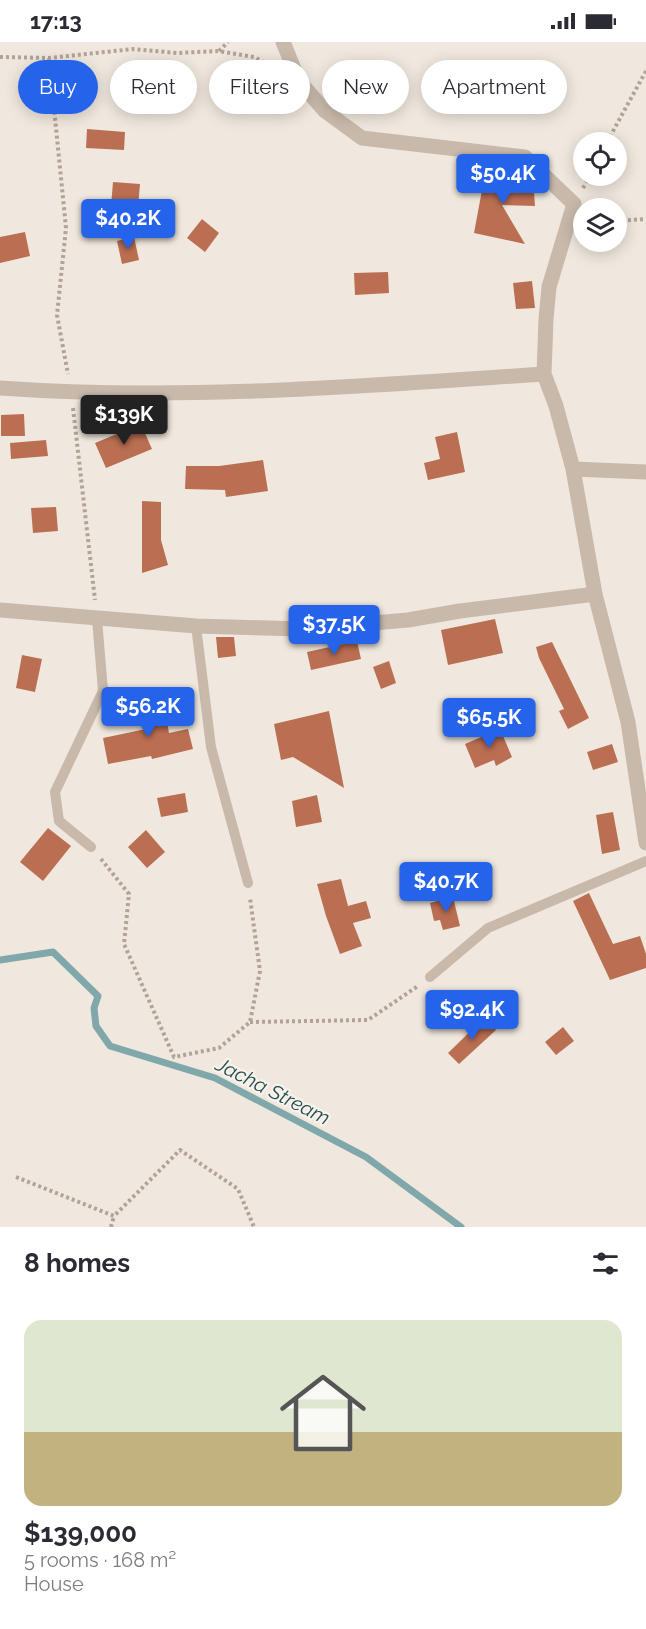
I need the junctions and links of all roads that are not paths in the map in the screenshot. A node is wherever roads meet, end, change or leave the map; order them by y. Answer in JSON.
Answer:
{"nodes":[{"id":1,"x":283,"y":42,"type":"edge"},
{"id":2,"x":544,"y":374,"type":"junction"},
{"id":3,"x":0,"y":388,"type":"edge"},
{"id":4,"x":573,"y":469,"type":"junction"},
{"id":5,"x":646,"y":472,"type":"edge"},
{"id":6,"x":595,"y":594,"type":"junction"},
{"id":7,"x":0,"y":610,"type":"edge"},
{"id":8,"x":98,"y":619,"type":"junction"},
{"id":9,"x":196,"y":626,"type":"junction"},
{"id":10,"x":646,"y":843,"type":"edge"},
{"id":11,"x":91,"y":847,"type":"road end"},
{"id":12,"x":646,"y":861,"type":"edge"},
{"id":13,"x":248,"y":883,"type":"road end"},
{"id":14,"x":430,"y":977,"type":"road end"}],
"edges":[{"from":1,"to":2,"type":"street"},
{"from":2,"to":3,"type":"street"},
{"from":2,"to":4,"type":"street"},
{"from":4,"to":5,"type":"street"},
{"from":4,"to":6,"type":"street"},
{"from":6,"to":9,"type":"street"},
{"from":6,"to":10,"type":"street"},
{"from":7,"to":8,"type":"street"},
{"from":8,"to":9,"type":"street"},
{"from":8,"to":11,"type":"lane"},
{"from":9,"to":13,"type":"lane"},
{"from":12,"to":14,"type":"lane"}]}
